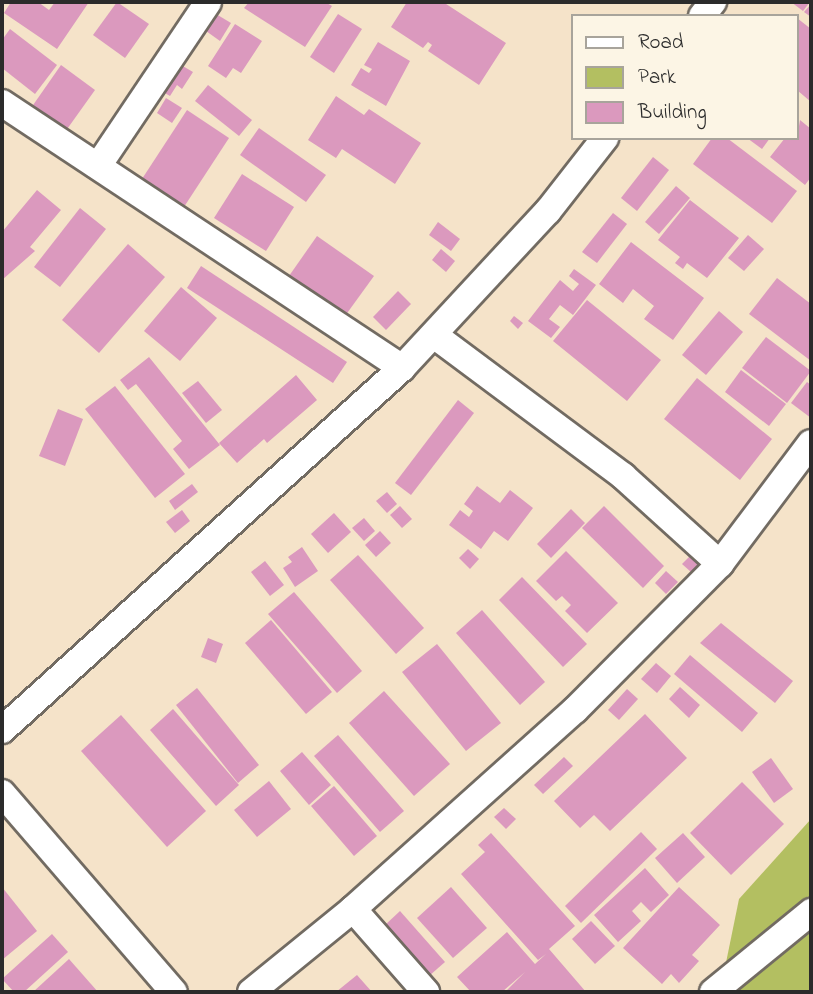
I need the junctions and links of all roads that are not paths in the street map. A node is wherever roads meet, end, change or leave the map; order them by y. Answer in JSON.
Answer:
{"nodes":[{"id":1,"x":208,"y":2,"type":"edge"},
{"id":2,"x":2,"y":105,"type":"edge"},
{"id":3,"x":603,"y":140,"type":"edge"},
{"id":4,"x":98,"y":166,"type":"junction"},
{"id":5,"x":434,"y":335,"type":"junction"},
{"id":6,"x":402,"y":368,"type":"junction"},
{"id":7,"x":811,"y":443,"type":"edge"},
{"id":8,"x":720,"y":564,"type":"junction"},
{"id":9,"x":2,"y":730,"type":"edge"},
{"id":10,"x":2,"y":793,"type":"edge"},
{"id":11,"x":353,"y":909,"type":"junction"},
{"id":12,"x":811,"y":912,"type":"edge"},
{"id":13,"x":174,"y":992,"type":"edge"},
{"id":14,"x":251,"y":992,"type":"edge"},
{"id":15,"x":426,"y":992,"type":"edge"},
{"id":16,"x":713,"y":992,"type":"edge"}],
"edges":[{"from":1,"to":4,"type":"street"},
{"from":2,"to":4,"type":"street"},
{"from":3,"to":5,"type":"street"},
{"from":4,"to":6,"type":"street"},
{"from":5,"to":6,"type":"street"},
{"from":5,"to":8,"type":"street"},
{"from":6,"to":9,"type":"street"},
{"from":7,"to":8,"type":"street"},
{"from":8,"to":11,"type":"street"},
{"from":10,"to":13,"type":"street"},
{"from":11,"to":14,"type":"street"},
{"from":11,"to":15,"type":"street"},
{"from":12,"to":16,"type":"street"}]}
